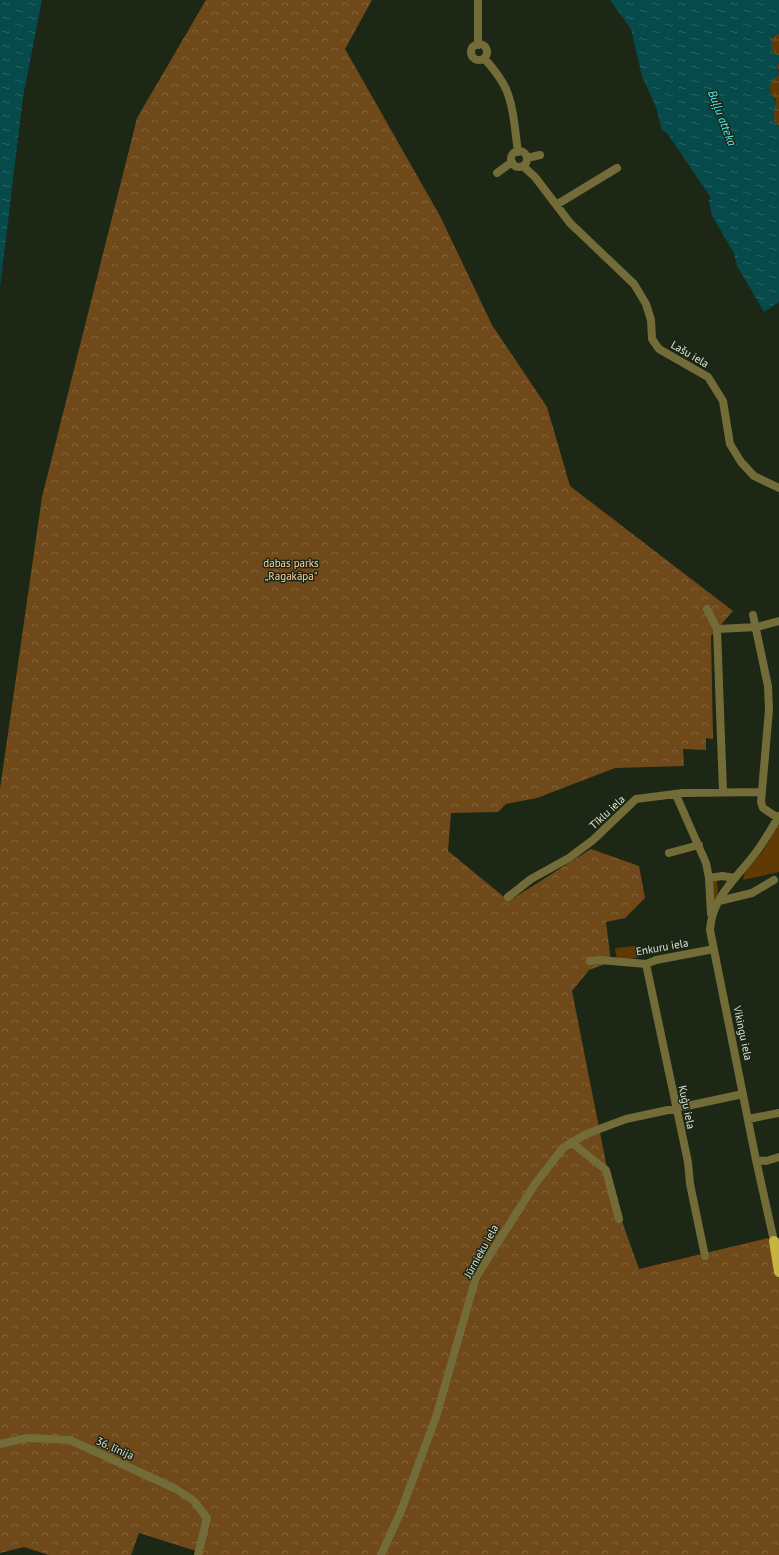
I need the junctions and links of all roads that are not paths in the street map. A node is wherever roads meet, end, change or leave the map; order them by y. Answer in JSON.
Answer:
{"nodes":[{"id":1,"x":478,"y":0,"type":"edge"},
{"id":2,"x":478,"y":44,"type":"junction"},
{"id":3,"x":484,"y":58,"type":"junction"},
{"id":4,"x":518,"y":152,"type":"junction"},
{"id":5,"x":540,"y":155,"type":"dead end"},
{"id":6,"x":512,"y":162,"type":"junction"},
{"id":7,"x":525,"y":162,"type":"junction"},
{"id":8,"x":617,"y":168,"type":"dead end"},
{"id":9,"x":497,"y":173,"type":"dead end"},
{"id":10,"x":556,"y":205,"type":"junction"},
{"id":11,"x":779,"y":488,"type":"edge"},
{"id":12,"x":705,"y":610,"type":"dead end"},
{"id":13,"x":753,"y":615,"type":"dead end"},
{"id":14,"x":779,"y":621,"type":"edge"},
{"id":15,"x":756,"y":627,"type":"junction"},
{"id":16,"x":717,"y":629,"type":"junction"},
{"id":17,"x":723,"y":792,"type":"junction"},
{"id":18,"x":761,"y":792,"type":"junction"},
{"id":19,"x":676,"y":795,"type":"junction"},
{"id":20,"x":778,"y":817,"type":"edge"},
{"id":21,"x":699,"y":845,"type":"junction"},
{"id":22,"x":669,"y":853,"type":"dead end"},
{"id":23,"x":709,"y":878,"type":"junction"},
{"id":24,"x":735,"y":878,"type":"junction"},
{"id":25,"x":774,"y":880,"type":"dead end"},
{"id":26,"x":508,"y":897,"type":"dead end"},
{"id":27,"x":719,"y":901,"type":"junction"},
{"id":28,"x":711,"y":920,"type":"junction"},
{"id":29,"x":714,"y":949,"type":"junction"},
{"id":30,"x":590,"y":961,"type":"dead end"},
{"id":31,"x":646,"y":964,"type":"junction"},
{"id":32,"x":743,"y":1094,"type":"junction"},
{"id":33,"x":676,"y":1109,"type":"junction"},
{"id":34,"x":779,"y":1113,"type":"edge"},
{"id":35,"x":748,"y":1119,"type":"junction"},
{"id":36,"x":571,"y":1142,"type":"junction"},
{"id":37,"x":779,"y":1158,"type":"edge"},
{"id":38,"x":756,"y":1160,"type":"junction"},
{"id":39,"x":619,"y":1219,"type":"dead end"},
{"id":40,"x":776,"y":1241,"type":"edge"},
{"id":41,"x":705,"y":1256,"type":"dead end"},
{"id":42,"x":779,"y":1272,"type":"edge"},
{"id":43,"x":0,"y":1444,"type":"edge"},
{"id":44,"x":198,"y":1555,"type":"edge"},
{"id":45,"x":381,"y":1555,"type":"edge"}],
"edges":[{"from":1,"to":2,"type":"street"},
{"from":2,"to":3,"type":"street"},
{"from":2,"to":3,"type":"street"},
{"from":3,"to":4,"type":"street"},
{"from":4,"to":6,"type":"street"},
{"from":4,"to":7,"type":"street","name":"Lašu iela"},
{"from":5,"to":7,"type":"street"},
{"from":6,"to":7,"type":"street","name":"Lašu iela"},
{"from":6,"to":9,"type":"street"},
{"from":7,"to":10,"type":"street","name":"Lašu iela"},
{"from":8,"to":10,"type":"street"},
{"from":10,"to":11,"type":"street","name":"Lašu iela"},
{"from":12,"to":16,"type":"street"},
{"from":13,"to":15,"type":"street"},
{"from":14,"to":15,"type":"street"},
{"from":15,"to":16,"type":"street"},
{"from":15,"to":18,"type":"street"},
{"from":16,"to":17,"type":"street"},
{"from":17,"to":18,"type":"street","name":"Tīklu iela"},
{"from":17,"to":19,"type":"street","name":"Tīklu iela"},
{"from":18,"to":20,"type":"street"},
{"from":19,"to":21,"type":"street"},
{"from":19,"to":26,"type":"street","name":"Tīklu iela"},
{"from":20,"to":24,"type":"street","name":"Vikingu iela"},
{"from":21,"to":22,"type":"street"},
{"from":21,"to":23,"type":"street"},
{"from":23,"to":24,"type":"street"},
{"from":23,"to":28,"type":"street"},
{"from":24,"to":27,"type":"street","name":"Vikingu iela"},
{"from":25,"to":27,"type":"street"},
{"from":27,"to":28,"type":"street","name":"Vikingu iela"},
{"from":28,"to":29,"type":"street","name":"Vikingu iela"},
{"from":29,"to":31,"type":"street","name":"Enkuru iela"},
{"from":29,"to":32,"type":"street","name":"Vikingu iela"},
{"from":30,"to":31,"type":"street","name":"Enkuru iela"},
{"from":31,"to":33,"type":"street","name":"Kuģu iela"},
{"from":32,"to":33,"type":"street","name":"Jūrnieku iela"},
{"from":32,"to":35,"type":"street","name":"Vikingu iela"},
{"from":33,"to":36,"type":"street","name":"Jūrnieku iela"},
{"from":33,"to":41,"type":"street","name":"Kuģu iela"},
{"from":34,"to":35,"type":"street"},
{"from":35,"to":38,"type":"street","name":"Vikingu iela"},
{"from":36,"to":39,"type":"street"},
{"from":36,"to":45,"type":"street","name":"Jūrnieku iela"},
{"from":37,"to":38,"type":"street"},
{"from":38,"to":40,"type":"street","name":"Vikingu iela"},
{"from":40,"to":42,"type":"main road","name":"Vikingu iela"},
{"from":43,"to":44,"type":"street","name":"36. līnija"}]}
